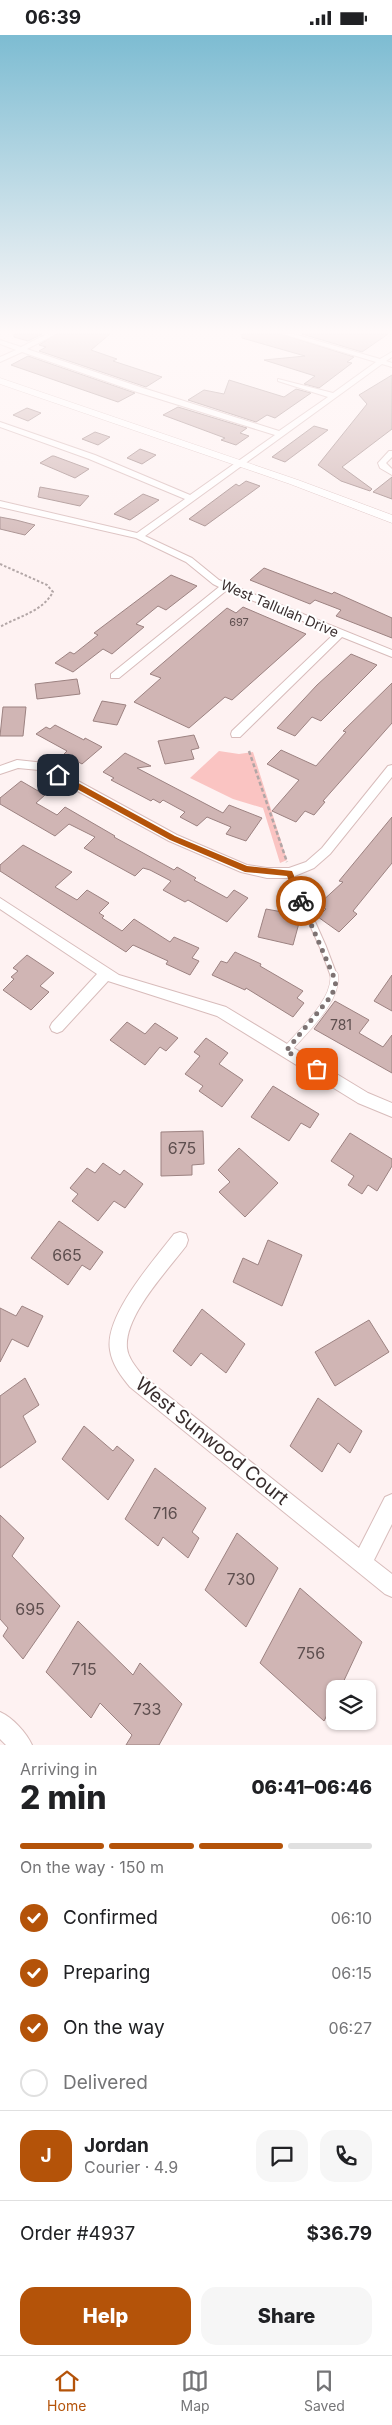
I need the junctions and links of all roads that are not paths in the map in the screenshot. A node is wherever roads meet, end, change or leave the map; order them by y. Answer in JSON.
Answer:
{"nodes":[{"id":1,"x":96,"y":414,"type":"edge"},
{"id":2,"x":216,"y":414,"type":"edge"},
{"id":3,"x":309,"y":414,"type":"edge"},
{"id":4,"x":0,"y":424,"type":"edge"},
{"id":5,"x":280,"y":434,"type":"junction"},
{"id":6,"x":392,"y":453,"type":"edge"},
{"id":7,"x":239,"y":463,"type":"junction"},
{"id":8,"x":392,"y":473,"type":"edge"},
{"id":9,"x":190,"y":499,"type":"junction"},
{"id":10,"x":0,"y":504,"type":"edge"},
{"id":11,"x":392,"y":519,"type":"edge"},
{"id":12,"x":139,"y":536,"type":"junction"},
{"id":13,"x":226,"y":586,"type":"junction"},
{"id":14,"x":340,"y":633,"type":"junction"},
{"id":15,"x":392,"y":654,"type":"edge"},
{"id":16,"x":115,"y":676,"type":"dead end"},
{"id":17,"x":236,"y":734,"type":"dead end"},
{"id":18,"x":392,"y":769,"type":"edge"},
{"id":19,"x":0,"y":771,"type":"edge"},
{"id":20,"x":288,"y":868,"type":"junction"},
{"id":21,"x":0,"y":903,"type":"edge"},
{"id":22,"x":106,"y":973,"type":"junction"},
{"id":23,"x":57,"y":1027,"type":"dead end"},
{"id":24,"x":286,"y":1051,"type":"junction"},
{"id":25,"x":392,"y":1110,"type":"edge"},
{"id":26,"x":180,"y":1240,"type":"dead end"},
{"id":27,"x":392,"y":1504,"type":"edge"},
{"id":28,"x":362,"y":1562,"type":"junction"},
{"id":29,"x":392,"y":1587,"type":"edge"},
{"id":30,"x":0,"y":1723,"type":"edge"},
{"id":31,"x":21,"y":1745,"type":"edge"}],
"edges":[{"from":1,"to":7,"type":"street"},
{"from":2,"to":5,"type":"street"},
{"from":3,"to":5,"type":"street"},
{"from":4,"to":9,"type":"street"},
{"from":5,"to":7,"type":"street"},
{"from":6,"to":8,"type":"street"},
{"from":7,"to":9,"type":"street"},
{"from":7,"to":11,"type":"street"},
{"from":9,"to":12,"type":"street"},
{"from":10,"to":12,"type":"street","name":"West Tallulah Drive"},
{"from":12,"to":13,"type":"street","name":"West Tallulah Drive"},
{"from":13,"to":14,"type":"street","name":"West Tallulah Drive"},
{"from":13,"to":16,"type":"street"},
{"from":14,"to":15,"type":"street","name":"West Tallulah Drive"},
{"from":14,"to":17,"type":"street"},
{"from":18,"to":20,"type":"street"},
{"from":19,"to":20,"type":"street"},
{"from":20,"to":24,"type":"lane"},
{"from":21,"to":22,"type":"street"},
{"from":22,"to":23,"type":"street"},
{"from":22,"to":24,"type":"street"},
{"from":24,"to":25,"type":"street"},
{"from":26,"to":28,"type":"street","name":"West Sunwood Court"},
{"from":27,"to":28,"type":"street"},
{"from":28,"to":29,"type":"street","name":"West Sunwood Court"},
{"from":30,"to":31,"type":"street"}]}
